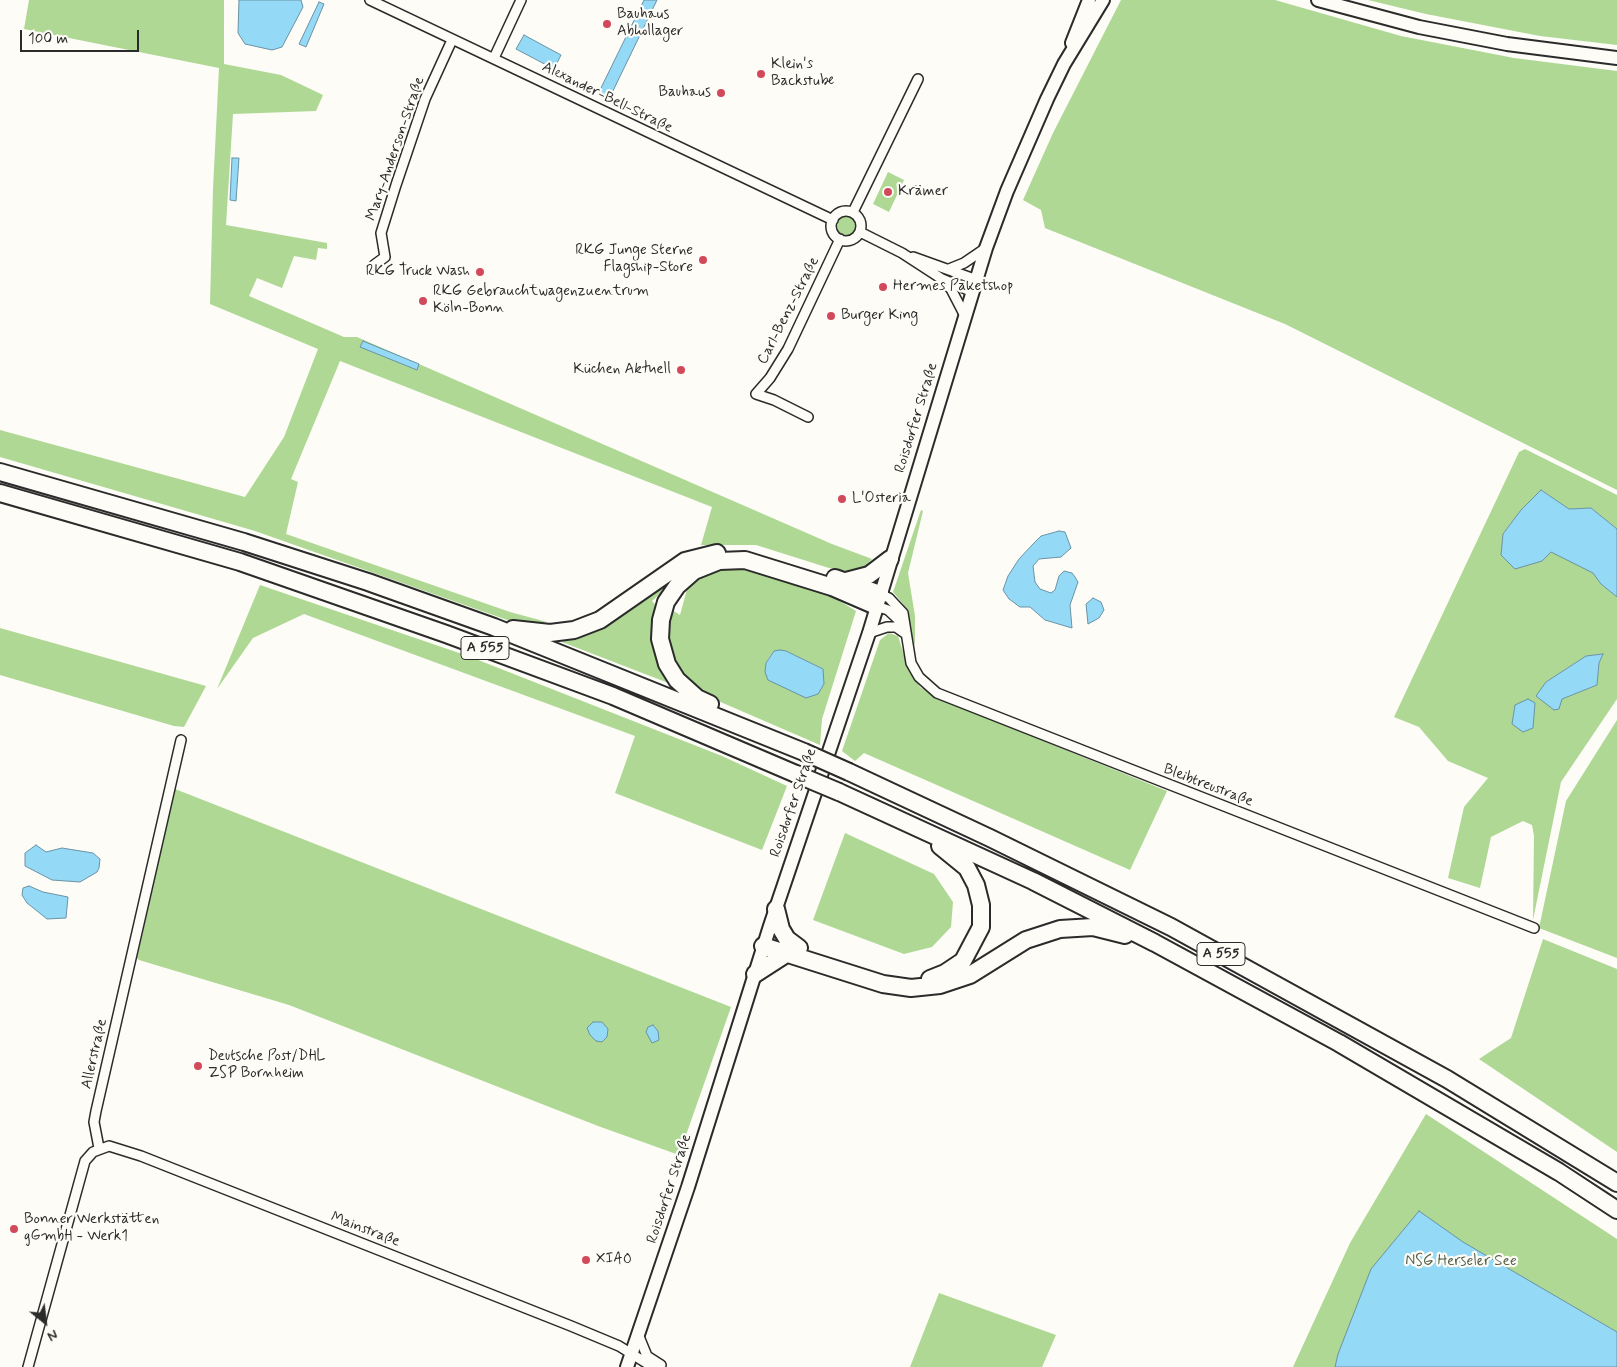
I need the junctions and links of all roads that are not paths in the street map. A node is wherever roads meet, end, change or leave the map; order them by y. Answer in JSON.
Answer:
{"nodes":[{"id":1,"x":370,"y":0,"type":"edge"},
{"id":2,"x":522,"y":0,"type":"edge"},
{"id":3,"x":1089,"y":0,"type":"edge"},
{"id":4,"x":1103,"y":0,"type":"edge"},
{"id":5,"x":1318,"y":0,"type":"edge"},
{"id":6,"x":452,"y":40,"type":"junction"},
{"id":7,"x":494,"y":58,"type":"junction"},
{"id":8,"x":1617,"y":58,"type":"edge"},
{"id":9,"x":1064,"y":64,"type":"junction"},
{"id":10,"x":918,"y":79,"type":"dead end"},
{"id":11,"x":852,"y":212,"type":"junction"},
{"id":12,"x":832,"y":220,"type":"junction"},
{"id":13,"x":860,"y":232,"type":"junction"},
{"id":14,"x":840,"y":240,"type":"junction"},
{"id":15,"x":986,"y":248,"type":"junction"},
{"id":16,"x":902,"y":253,"type":"junction"},
{"id":17,"x":374,"y":265,"type":"dead end"},
{"id":18,"x":949,"y":269,"type":"junction"},
{"id":19,"x":942,"y":279,"type":"junction"},
{"id":20,"x":975,"y":286,"type":"junction"},
{"id":21,"x":965,"y":316,"type":"junction"},
{"id":22,"x":808,"y":417,"type":"dead end"},
{"id":23,"x":0,"y":472,"type":"edge"},
{"id":24,"x":0,"y":493,"type":"edge"},
{"id":25,"x":890,"y":559,"type":"junction"},
{"id":26,"x":843,"y":581,"type":"junction"},
{"id":27,"x":878,"y":600,"type":"junction"},
{"id":28,"x":494,"y":627,"type":"junction"},
{"id":29,"x":906,"y":630,"type":"junction"},
{"id":30,"x":869,"y":633,"type":"junction"},
{"id":31,"x":771,"y":737,"type":"junction"},
{"id":32,"x":181,"y":740,"type":"dead end"},
{"id":33,"x":896,"y":818,"type":"junction"},
{"id":34,"x":776,"y":909,"type":"junction"},
{"id":35,"x":1534,"y":928,"type":"dead end"},
{"id":36,"x":764,"y":942,"type":"junction"},
{"id":37,"x":1156,"y":943,"type":"junction"},
{"id":38,"x":793,"y":951,"type":"junction"},
{"id":39,"x":755,"y":974,"type":"junction"},
{"id":40,"x":99,"y":1148,"type":"junction"},
{"id":41,"x":1617,"y":1183,"type":"edge"},
{"id":42,"x":1617,"y":1210,"type":"edge"},
{"id":43,"x":638,"y":1334,"type":"junction"},
{"id":44,"x":632,"y":1354,"type":"junction"},
{"id":45,"x":28,"y":1367,"type":"edge"},
{"id":46,"x":626,"y":1367,"type":"edge"},
{"id":47,"x":658,"y":1367,"type":"edge"},
{"id":48,"x":663,"y":1367,"type":"edge"}],
"edges":[{"from":1,"to":6,"type":"street","name":"Alexander-Bell-Straße"},
{"from":2,"to":7,"type":"street"},
{"from":3,"to":9,"type":"main road","name":"Roisdorfer Straße"},
{"from":4,"to":9,"type":"main road","name":"Roisdorfer Straße"},
{"from":5,"to":8,"type":"main road"},
{"from":6,"to":7,"type":"street","name":"Alexander-Bell-Straße"},
{"from":6,"to":17,"type":"street","name":"Mary-Anderson-Straße"},
{"from":7,"to":12,"type":"street","name":"Alexander-Bell-Straße"},
{"from":9,"to":15,"type":"main road","name":"Roisdorfer Straße"},
{"from":10,"to":11,"type":"street"},
{"from":11,"to":12,"type":"street"},
{"from":11,"to":13,"type":"street"},
{"from":12,"to":14,"type":"street"},
{"from":13,"to":14,"type":"street"},
{"from":13,"to":16,"type":"street"},
{"from":14,"to":22,"type":"street","name":"Carl-Benz-Straße"},
{"from":15,"to":18,"type":"street"},
{"from":15,"to":20,"type":"main road","name":"Roisdorfer Straße"},
{"from":16,"to":18,"type":"street"},
{"from":16,"to":19,"type":"street"},
{"from":18,"to":20,"type":"street"},
{"from":19,"to":20,"type":"street"},
{"from":19,"to":21,"type":"street"},
{"from":20,"to":21,"type":"main road","name":"Roisdorfer Straße"},
{"from":21,"to":25,"type":"main road","name":"Roisdorfer Straße"},
{"from":23,"to":28,"type":"highway","number":"A 555"},
{"from":24,"to":33,"type":"highway","number":"A 555","bridge":true},
{"from":25,"to":26,"type":"highway"},
{"from":25,"to":27,"type":"main road","name":"Roisdorfer Straße"},
{"from":26,"to":27,"type":"highway"},
{"from":26,"to":28,"type":"highway"},
{"from":27,"to":29,"type":"street","name":"Bleibtreustraße"},
{"from":27,"to":30,"type":"main road","name":"Roisdorfer Straße"},
{"from":27,"to":31,"type":"highway"},
{"from":28,"to":31,"type":"highway","number":"A 555"},
{"from":29,"to":30,"type":"street"},
{"from":29,"to":35,"type":"street","name":"Bleibtreustraße"},
{"from":30,"to":34,"type":"main road","name":"Roisdorfer Straße"},
{"from":31,"to":41,"type":"highway","number":"A 555","bridge":true},
{"from":32,"to":40,"type":"street","name":"Allerstraße"},
{"from":33,"to":37,"type":"highway","number":"A 555"},
{"from":33,"to":38,"type":"highway"},
{"from":34,"to":36,"type":"main road","name":"Roisdorfer Straße"},
{"from":34,"to":38,"type":"highway"},
{"from":36,"to":38,"type":"highway"},
{"from":36,"to":39,"type":"main road","name":"Roisdorfer Straße"},
{"from":37,"to":38,"type":"highway"},
{"from":37,"to":42,"type":"highway","number":"A 555"},
{"from":38,"to":39,"type":"highway"},
{"from":39,"to":43,"type":"main road","name":"Roisdorfer Straße"},
{"from":40,"to":44,"type":"street","name":"Mainstraße"},
{"from":40,"to":45,"type":"street"},
{"from":43,"to":44,"type":"main road","name":"Roisdorfer Straße"},
{"from":43,"to":48,"type":"street"},
{"from":44,"to":46,"type":"main road","name":"Roisdorfer Straße"},
{"from":44,"to":47,"type":"street","name":"Mainstraße"}]}
